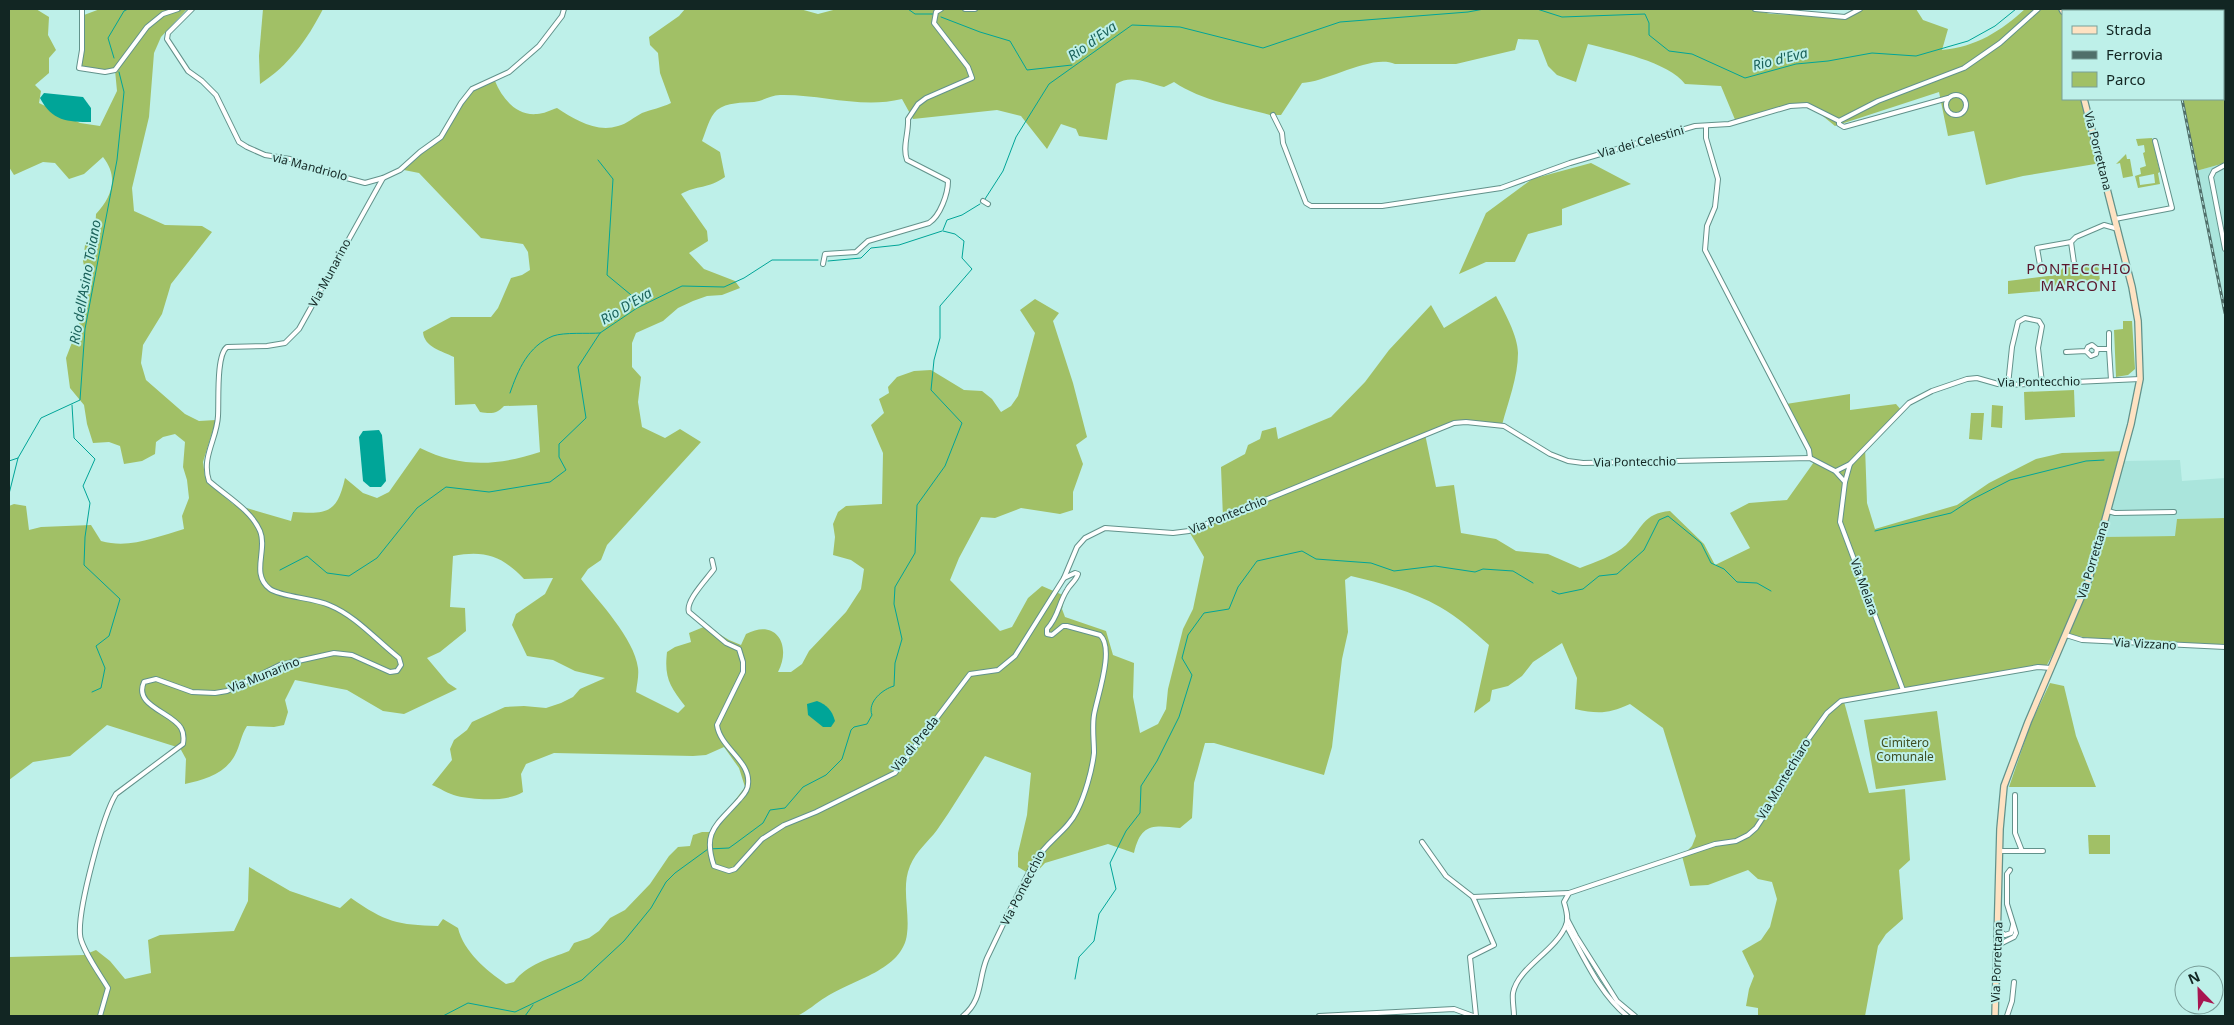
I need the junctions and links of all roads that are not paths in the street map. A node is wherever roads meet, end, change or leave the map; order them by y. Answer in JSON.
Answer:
{"nodes":[{"id":1,"x":82,"y":9,"type":"edge"},
{"id":2,"x":178,"y":9,"type":"edge"},
{"id":3,"x":192,"y":9,"type":"edge"},
{"id":4,"x":564,"y":9,"type":"edge"},
{"id":5,"x":941,"y":9,"type":"edge"},
{"id":6,"x":965,"y":9,"type":"edge"},
{"id":7,"x":975,"y":9,"type":"edge"},
{"id":8,"x":1755,"y":9,"type":"edge"},
{"id":9,"x":1860,"y":9,"type":"edge"},
{"id":10,"x":2038,"y":9,"type":"edge"},
{"id":11,"x":1816,"y":11,"type":"edge"},
{"id":12,"x":1948,"y":98,"type":"junction"},
{"id":13,"x":1938,"y":100,"type":"junction"},
{"id":14,"x":2084,"y":100,"type":"edge"},
{"id":15,"x":1946,"y":108,"type":"junction"},
{"id":16,"x":1273,"y":115,"type":"dead end"},
{"id":17,"x":1839,"y":121,"type":"junction"},
{"id":18,"x":1706,"y":127,"type":"junction"},
{"id":19,"x":2155,"y":141,"type":"dead end"},
{"id":20,"x":2225,"y":165,"type":"edge"},
{"id":21,"x":383,"y":178,"type":"junction"},
{"id":22,"x":983,"y":201,"type":"dead end"},
{"id":23,"x":988,"y":204,"type":"dead end"},
{"id":24,"x":2115,"y":217,"type":"junction"},
{"id":25,"x":2104,"y":225,"type":"junction"},
{"id":26,"x":2118,"y":229,"type":"junction"},
{"id":27,"x":2071,"y":242,"type":"junction"},
{"id":28,"x":2225,"y":249,"type":"edge"},
{"id":29,"x":2074,"y":263,"type":"dead end"},
{"id":30,"x":823,"y":264,"type":"dead end"},
{"id":31,"x":2041,"y":271,"type":"dead end"},
{"id":32,"x":2109,"y":333,"type":"dead end"},
{"id":33,"x":2109,"y":349,"type":"junction"},
{"id":34,"x":2066,"y":352,"type":"dead end"},
{"id":35,"x":2140,"y":379,"type":"junction"},
{"id":36,"x":2110,"y":380,"type":"junction"},
{"id":37,"x":2042,"y":384,"type":"junction"},
{"id":38,"x":2008,"y":385,"type":"junction"},
{"id":39,"x":1810,"y":458,"type":"junction"},
{"id":40,"x":1850,"y":464,"type":"junction"},
{"id":41,"x":1835,"y":471,"type":"junction"},
{"id":42,"x":1845,"y":482,"type":"junction"},
{"id":43,"x":2108,"y":511,"type":"junction"},
{"id":44,"x":2174,"y":512,"type":"dead end"},
{"id":45,"x":712,"y":560,"type":"dead end"},
{"id":46,"x":1064,"y":578,"type":"junction"},
{"id":47,"x":2066,"y":635,"type":"junction"},
{"id":48,"x":2225,"y":647,"type":"edge"},
{"id":49,"x":2051,"y":668,"type":"junction"},
{"id":50,"x":1903,"y":690,"type":"junction"},
{"id":51,"x":2015,"y":794,"type":"dead end"},
{"id":52,"x":1422,"y":842,"type":"dead end"},
{"id":53,"x":2022,"y":851,"type":"junction"},
{"id":54,"x":2043,"y":851,"type":"dead end"},
{"id":55,"x":2000,"y":852,"type":"junction"},
{"id":56,"x":2010,"y":870,"type":"dead end"},
{"id":57,"x":1569,"y":893,"type":"junction"},
{"id":58,"x":1473,"y":897,"type":"junction"},
{"id":59,"x":1567,"y":919,"type":"junction"},
{"id":60,"x":2013,"y":920,"type":"junction"},
{"id":61,"x":1566,"y":925,"type":"junction"},
{"id":62,"x":1998,"y":934,"type":"junction"},
{"id":63,"x":1998,"y":945,"type":"junction"},
{"id":64,"x":2014,"y":982,"type":"dead end"},
{"id":65,"x":100,"y":1016,"type":"edge"},
{"id":66,"x":963,"y":1016,"type":"edge"},
{"id":67,"x":1319,"y":1016,"type":"edge"},
{"id":68,"x":1474,"y":1016,"type":"edge"},
{"id":69,"x":1514,"y":1016,"type":"edge"},
{"id":70,"x":1627,"y":1016,"type":"edge"},
{"id":71,"x":1635,"y":1016,"type":"edge"},
{"id":72,"x":1995,"y":1016,"type":"edge"},
{"id":73,"x":2007,"y":1016,"type":"edge"}],
"edges":[{"from":1,"to":2,"type":"street"},
{"from":3,"to":21,"type":"street","name":"via Mandriolo"},
{"from":4,"to":21,"type":"street"},
{"from":5,"to":30,"type":"street"},
{"from":6,"to":7,"type":"street"},
{"from":8,"to":11,"type":"street"},
{"from":9,"to":11,"type":"street"},
{"from":10,"to":17,"type":"street"},
{"from":12,"to":13,"type":"street"},
{"from":12,"to":15,"type":"street"},
{"from":12,"to":15,"type":"street"},
{"from":13,"to":15,"type":"street"},
{"from":13,"to":17,"type":"street"},
{"from":14,"to":24,"type":"main road","name":"Via Porrettana"},
{"from":16,"to":18,"type":"street","name":"Via dei Celestini"},
{"from":17,"to":18,"type":"street","name":"Via dei Celestini"},
{"from":18,"to":39,"type":"street"},
{"from":19,"to":24,"type":"street"},
{"from":20,"to":28,"type":"street"},
{"from":21,"to":65,"type":"street","name":"Via Munarino"},
{"from":22,"to":23,"type":"street"},
{"from":24,"to":25,"type":"street"},
{"from":24,"to":26,"type":"main road","name":"Via Porrettana"},
{"from":25,"to":26,"type":"street"},
{"from":25,"to":27,"type":"street"},
{"from":26,"to":35,"type":"main road","name":"Via Porrettana"},
{"from":27,"to":29,"type":"street"},
{"from":27,"to":31,"type":"street"},
{"from":32,"to":33,"type":"street"},
{"from":33,"to":34,"type":"street"},
{"from":33,"to":36,"type":"street"},
{"from":35,"to":36,"type":"street","name":"Via Pontecchio"},
{"from":35,"to":43,"type":"main road","name":"Via Porrettana"},
{"from":36,"to":37,"type":"street","name":"Via Pontecchio"},
{"from":37,"to":38,"type":"street","name":"Via Pontecchio"},
{"from":37,"to":38,"type":"street"},
{"from":38,"to":40,"type":"street","name":"Via Pontecchio"},
{"from":39,"to":41,"type":"street","name":"Via Pontecchio"},
{"from":39,"to":46,"type":"street","name":"Via Pontecchio"},
{"from":40,"to":41,"type":"street"},
{"from":40,"to":42,"type":"street","name":"Via Melara"},
{"from":41,"to":42,"type":"street"},
{"from":42,"to":50,"type":"street","name":"Via Melara"},
{"from":43,"to":44,"type":"street"},
{"from":43,"to":47,"type":"main road","name":"Via Porrettana"},
{"from":45,"to":46,"type":"street","name":"Via di Preda"},
{"from":46,"to":66,"type":"street","name":"Via Pontecchio"},
{"from":47,"to":48,"type":"street","name":"Via Vizzano"},
{"from":47,"to":49,"type":"main road","name":"Via Porrettana"},
{"from":49,"to":50,"type":"street","name":"Via Montechiaro"},
{"from":49,"to":55,"type":"main road","name":"Via Porrettana"},
{"from":50,"to":57,"type":"street","name":"Via Montechiaro"},
{"from":51,"to":53,"type":"street"},
{"from":52,"to":58,"type":"street"},
{"from":53,"to":54,"type":"street"},
{"from":53,"to":55,"type":"street"},
{"from":55,"to":62,"type":"main road","name":"Via Porrettana"},
{"from":56,"to":60,"type":"street"},
{"from":57,"to":58,"type":"street","name":"Via Montechiaro"},
{"from":57,"to":59,"type":"street"},
{"from":58,"to":68,"type":"street"},
{"from":59,"to":61,"type":"street"},
{"from":59,"to":71,"type":"street"},
{"from":60,"to":62,"type":"street"},
{"from":60,"to":63,"type":"street"},
{"from":61,"to":69,"type":"street"},
{"from":61,"to":70,"type":"street"},
{"from":62,"to":63,"type":"main road","name":"Via Porrettana"},
{"from":63,"to":72,"type":"main road","name":"Via Porrettana"},
{"from":64,"to":73,"type":"street"},
{"from":67,"to":68,"type":"street"}]}
